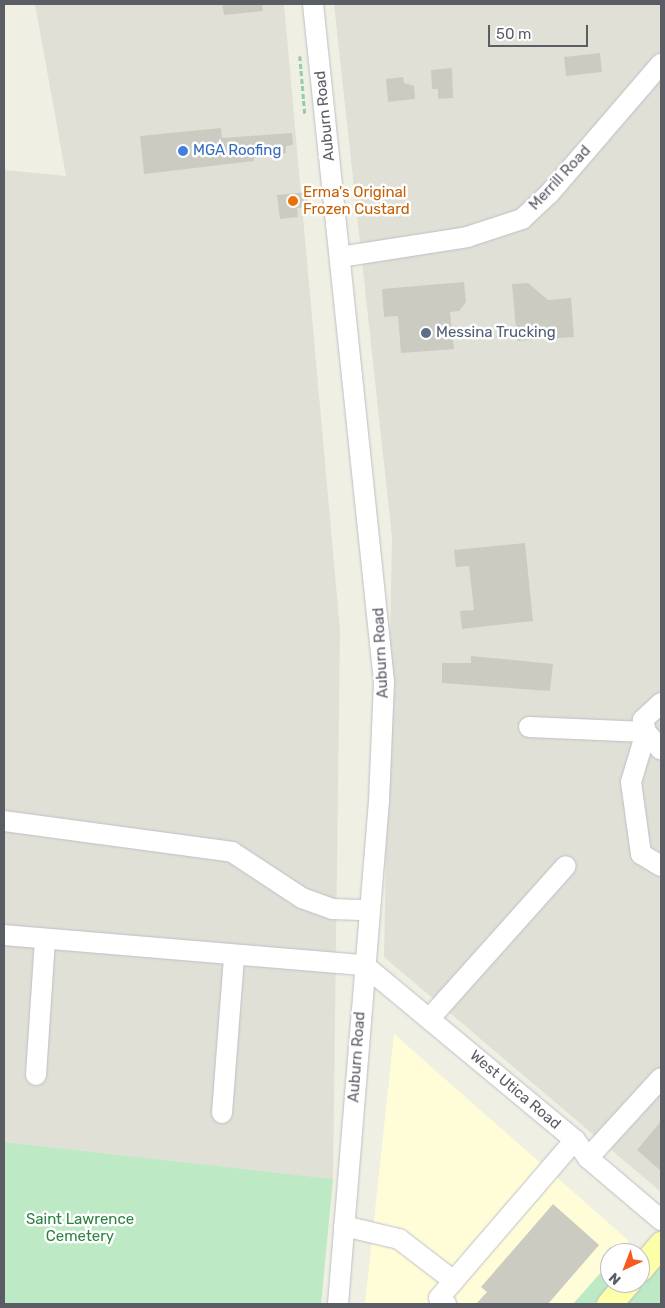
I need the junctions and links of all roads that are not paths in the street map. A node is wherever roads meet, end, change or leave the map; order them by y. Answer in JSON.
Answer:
{"nodes":[{"id":1,"x":313,"y":4,"type":"edge"},
{"id":2,"x":661,"y":64,"type":"edge"},
{"id":3,"x":340,"y":257,"type":"junction"},
{"id":4,"x":661,"y":703,"type":"edge"},
{"id":5,"x":529,"y":728,"type":"dead end"},
{"id":6,"x":646,"y":732,"type":"junction"},
{"id":7,"x":661,"y":750,"type":"edge"},
{"id":8,"x":4,"y":820,"type":"edge"},
{"id":9,"x":566,"y":866,"type":"dead end"},
{"id":10,"x":661,"y":866,"type":"edge"},
{"id":11,"x":368,"y":910,"type":"junction"},
{"id":12,"x":4,"y":935,"type":"edge"},
{"id":13,"x":45,"y":940,"type":"junction"},
{"id":14,"x":234,"y":956,"type":"junction"},
{"id":15,"x":364,"y":966,"type":"junction"},
{"id":16,"x":429,"y":1019,"type":"junction"},
{"id":17,"x":36,"y":1075,"type":"dead end"},
{"id":18,"x":661,"y":1078,"type":"edge"},
{"id":19,"x":222,"y":1113,"type":"dead end"},
{"id":20,"x":575,"y":1140,"type":"junction"},
{"id":21,"x":588,"y":1158,"type":"junction"},
{"id":22,"x":661,"y":1220,"type":"edge"},
{"id":23,"x":344,"y":1226,"type":"junction"},
{"id":24,"x":661,"y":1244,"type":"edge"},
{"id":25,"x":650,"y":1257,"type":"edge"},
{"id":26,"x":454,"y":1281,"type":"junction"},
{"id":27,"x":618,"y":1293,"type":"edge"},
{"id":28,"x":338,"y":1304,"type":"edge"},
{"id":29,"x":446,"y":1304,"type":"edge"},
{"id":30,"x":609,"y":1304,"type":"edge"}],
"edges":[{"from":1,"to":3,"type":"street","name":"Auburn Road"},
{"from":2,"to":3,"type":"street","name":"Merrill Road"},
{"from":3,"to":11,"type":"street","name":"Auburn Road"},
{"from":4,"to":6,"type":"street"},
{"from":5,"to":6,"type":"street"},
{"from":6,"to":7,"type":"street"},
{"from":6,"to":10,"type":"street"},
{"from":8,"to":11,"type":"street"},
{"from":9,"to":16,"type":"street"},
{"from":11,"to":15,"type":"street","name":"Auburn Road"},
{"from":12,"to":13,"type":"street"},
{"from":13,"to":14,"type":"street"},
{"from":13,"to":17,"type":"street"},
{"from":14,"to":15,"type":"street"},
{"from":14,"to":19,"type":"street"},
{"from":15,"to":16,"type":"street","name":"West Utica Road"},
{"from":15,"to":23,"type":"street","name":"Auburn Road"},
{"from":16,"to":20,"type":"street","name":"West Utica Road"},
{"from":18,"to":21,"type":"street"},
{"from":20,"to":21,"type":"street","name":"West Utica Road"},
{"from":20,"to":26,"type":"street"},
{"from":21,"to":22,"type":"street","name":"West Utica Road"},
{"from":23,"to":26,"type":"street"},
{"from":23,"to":28,"type":"street","name":"Auburn Road"},
{"from":24,"to":25,"type":"main road"},
{"from":26,"to":29,"type":"street"},
{"from":27,"to":30,"type":"main road"}]}
